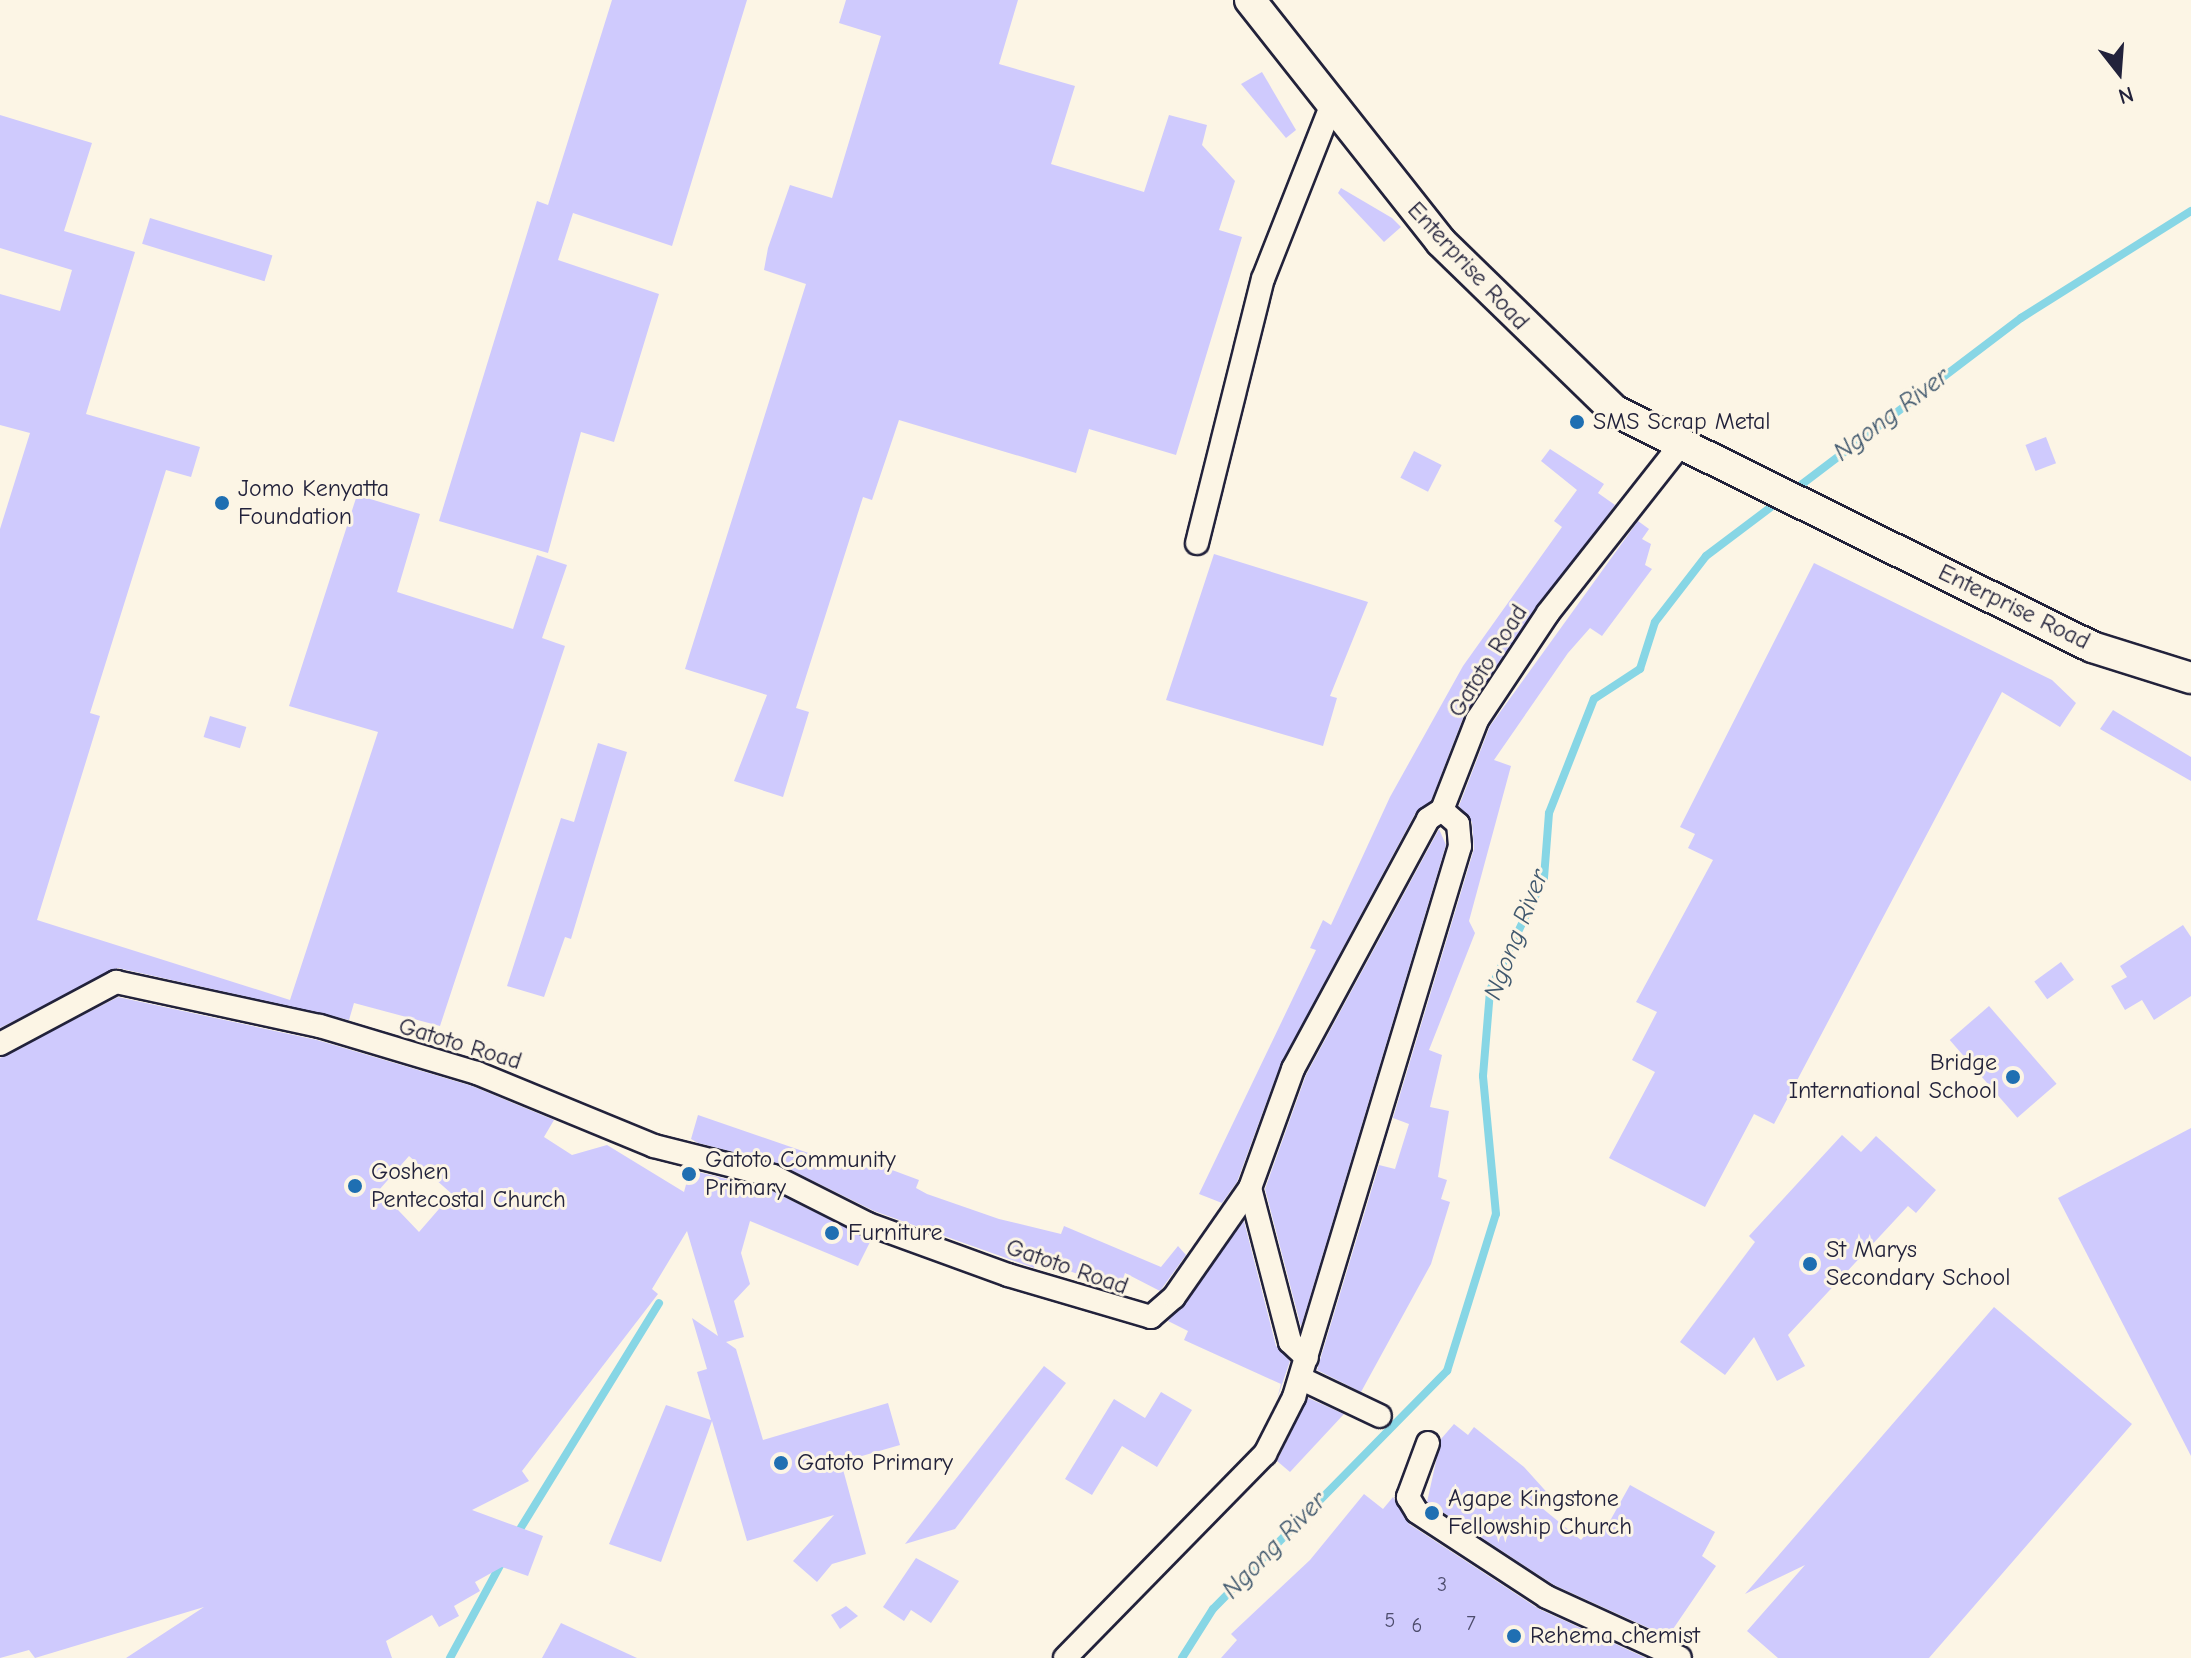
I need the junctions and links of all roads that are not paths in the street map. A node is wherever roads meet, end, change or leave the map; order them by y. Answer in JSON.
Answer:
{"nodes":[{"id":1,"x":1250,"y":0,"type":"edge"},
{"id":2,"x":1330,"y":109,"type":"junction"},
{"id":3,"x":1681,"y":444,"type":"junction"},
{"id":4,"x":1197,"y":543,"type":"dead end"},
{"id":5,"x":2191,"y":678,"type":"edge"},
{"id":6,"x":1442,"y":810,"type":"junction"},
{"id":7,"x":0,"y":1044,"type":"edge"},
{"id":8,"x":1250,"y":1188,"type":"junction"},
{"id":9,"x":1304,"y":1369,"type":"junction"},
{"id":10,"x":1380,"y":1416,"type":"dead end"},
{"id":11,"x":1428,"y":1443,"type":"dead end"},
{"id":12,"x":1065,"y":1658,"type":"edge"},
{"id":13,"x":1680,"y":1658,"type":"edge"}],
"edges":[{"from":1,"to":2,"type":"main road","name":"Enterprise Road"},
{"from":2,"to":3,"type":"main road","name":"Enterprise Road"},
{"from":2,"to":4,"type":"street"},
{"from":3,"to":5,"type":"main road","name":"Enterprise Road"},
{"from":3,"to":6,"type":"street","name":"Gatoto Road"},
{"from":6,"to":8,"type":"street","name":"Gatoto Road"},
{"from":6,"to":9,"type":"street"},
{"from":7,"to":8,"type":"street","name":"Gatoto Road"},
{"from":8,"to":9,"type":"street"},
{"from":9,"to":10,"type":"street"},
{"from":9,"to":12,"type":"street"},
{"from":11,"to":13,"type":"street"}]}
